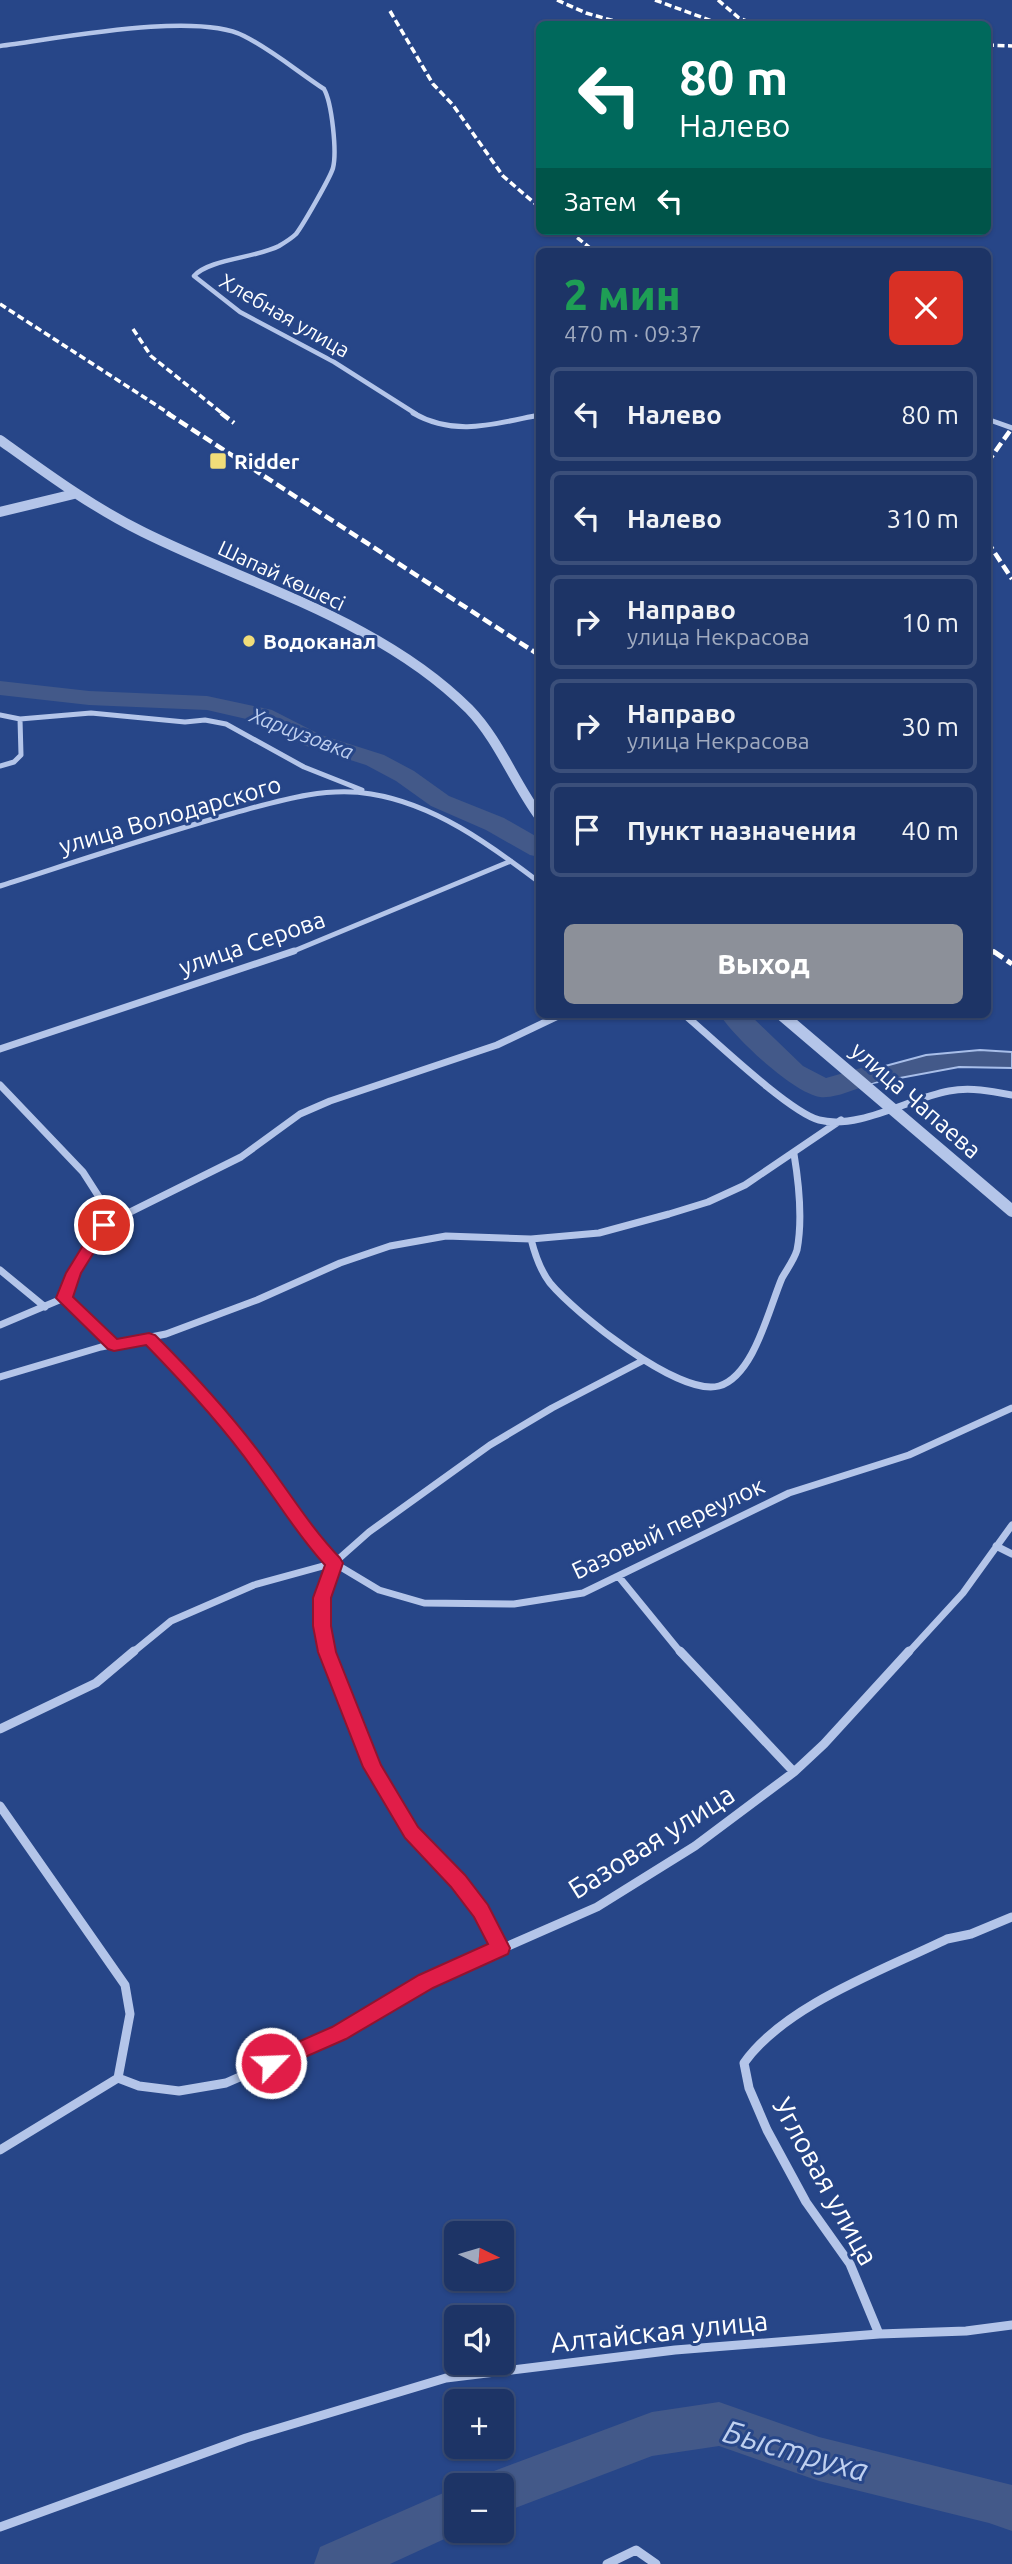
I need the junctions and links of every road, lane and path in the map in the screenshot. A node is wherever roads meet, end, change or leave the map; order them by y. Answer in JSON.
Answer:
{"nodes":[{"id":1,"x":0,"y":46,"type":"edge"},
{"id":2,"x":536,"y":416,"type":"edge"},
{"id":3,"x":991,"y":420,"type":"edge"},
{"id":4,"x":1012,"y":428,"type":"edge"},
{"id":5,"x":0,"y":440,"type":"edge"},
{"id":6,"x":74,"y":494,"type":"junction"},
{"id":7,"x":0,"y":512,"type":"edge"},
{"id":8,"x":0,"y":715,"type":"edge"},
{"id":9,"x":20,"y":719,"type":"junction"},
{"id":10,"x":0,"y":766,"type":"edge"},
{"id":11,"x":369,"y":793,"type":"junction"},
{"id":12,"x":536,"y":812,"type":"edge"},
{"id":13,"x":511,"y":861,"type":"junction"},
{"id":14,"x":536,"y":880,"type":"edge"},
{"id":15,"x":0,"y":886,"type":"edge"},
{"id":16,"x":554,"y":1018,"type":"edge"},
{"id":17,"x":689,"y":1018,"type":"edge"},
{"id":18,"x":786,"y":1018,"type":"edge"},
{"id":19,"x":0,"y":1049,"type":"edge"},
{"id":20,"x":0,"y":1085,"type":"edge"},
{"id":21,"x":1012,"y":1095,"type":"edge"},
{"id":22,"x":894,"y":1109,"type":"junction"},
{"id":23,"x":841,"y":1120,"type":"junction"},
{"id":24,"x":794,"y":1154,"type":"junction"},
{"id":25,"x":1012,"y":1211,"type":"edge"},
{"id":26,"x":104,"y":1225,"type":"junction"},
{"id":27,"x":531,"y":1239,"type":"junction"},
{"id":28,"x":0,"y":1270,"type":"edge"},
{"id":29,"x":64,"y":1298,"type":"junction"},
{"id":30,"x":45,"y":1307,"type":"junction"},
{"id":31,"x":0,"y":1325,"type":"edge"},
{"id":32,"x":149,"y":1339,"type":"junction"},
{"id":33,"x":114,"y":1345,"type":"junction"},
{"id":34,"x":644,"y":1360,"type":"junction"},
{"id":35,"x":0,"y":1377,"type":"edge"},
{"id":36,"x":1012,"y":1408,"type":"edge"},
{"id":37,"x":1012,"y":1525,"type":"edge"},
{"id":38,"x":996,"y":1546,"type":"junction"},
{"id":39,"x":1012,"y":1554,"type":"edge"},
{"id":40,"x":334,"y":1563,"type":"junction"},
{"id":41,"x":619,"y":1577,"type":"junction"},
{"id":42,"x":0,"y":1729,"type":"edge"},
{"id":43,"x":794,"y":1772,"type":"junction"},
{"id":44,"x":0,"y":1806,"type":"edge"},
{"id":45,"x":1012,"y":1917,"type":"edge"},
{"id":46,"x":500,"y":1948,"type":"junction"},
{"id":47,"x":118,"y":2078,"type":"junction"},
{"id":48,"x":0,"y":2150,"type":"edge"},
{"id":49,"x":1012,"y":2325,"type":"edge"},
{"id":50,"x":879,"y":2334,"type":"junction"},
{"id":51,"x":0,"y":2527,"type":"edge"},
{"id":52,"x":607,"y":2564,"type":"edge"},
{"id":53,"x":656,"y":2564,"type":"edge"}],
"edges":[{"from":1,"to":2,"type":"street","name":"Хлебная улица"},
{"from":3,"to":4,"type":"street"},
{"from":5,"to":6,"type":"street","name":"Шапай көшесі"},
{"from":6,"to":7,"type":"street"},
{"from":6,"to":12,"type":"street","name":"Шапай көшесі"},
{"from":8,"to":9,"type":"street"},
{"from":9,"to":10,"type":"street"},
{"from":9,"to":11,"type":"street"},
{"from":11,"to":13,"type":"street","name":"улица Володарского"},
{"from":11,"to":15,"type":"street","name":"улица Володарского"},
{"from":13,"to":14,"type":"street","name":"улица Володарского"},
{"from":13,"to":19,"type":"street","name":"улица Серова"},
{"from":16,"to":26,"type":"street"},
{"from":17,"to":23,"type":"street"},
{"from":18,"to":22,"type":"street","name":"улица Чапаева"},
{"from":20,"to":26,"type":"street"},
{"from":21,"to":22,"type":"street"},
{"from":22,"to":23,"type":"street"},
{"from":22,"to":25,"type":"street","name":"улица Чапаева"},
{"from":23,"to":24,"type":"street"},
{"from":24,"to":27,"type":"street"},
{"from":24,"to":34,"type":"street"},
{"from":26,"to":29,"type":"street"},
{"from":27,"to":32,"type":"street"},
{"from":27,"to":34,"type":"street"},
{"from":28,"to":30,"type":"street"},
{"from":29,"to":30,"type":"street"},
{"from":29,"to":33,"type":"street"},
{"from":30,"to":31,"type":"street"},
{"from":32,"to":33,"type":"street"},
{"from":32,"to":40,"type":"street","name":"Базовый переулок"},
{"from":33,"to":35,"type":"street"},
{"from":34,"to":40,"type":"street"},
{"from":36,"to":41,"type":"street","name":"Базовый переулок"},
{"from":37,"to":38,"type":"street","name":"Базовая улица"},
{"from":38,"to":39,"type":"street"},
{"from":38,"to":43,"type":"street","name":"Базовая улица"},
{"from":40,"to":41,"type":"street","name":"Базовый переулок"},
{"from":40,"to":42,"type":"street"},
{"from":40,"to":46,"type":"street"},
{"from":41,"to":43,"type":"street"},
{"from":43,"to":46,"type":"street","name":"Базовая улица"},
{"from":44,"to":47,"type":"street"},
{"from":45,"to":50,"type":"street","name":"Угловая улица"},
{"from":46,"to":47,"type":"street","name":"Базовая улица"},
{"from":47,"to":48,"type":"street"},
{"from":49,"to":50,"type":"street","name":"Алтайская улица"},
{"from":50,"to":51,"type":"street","name":"Алтайская улица"},
{"from":52,"to":53,"type":"street"}]}
